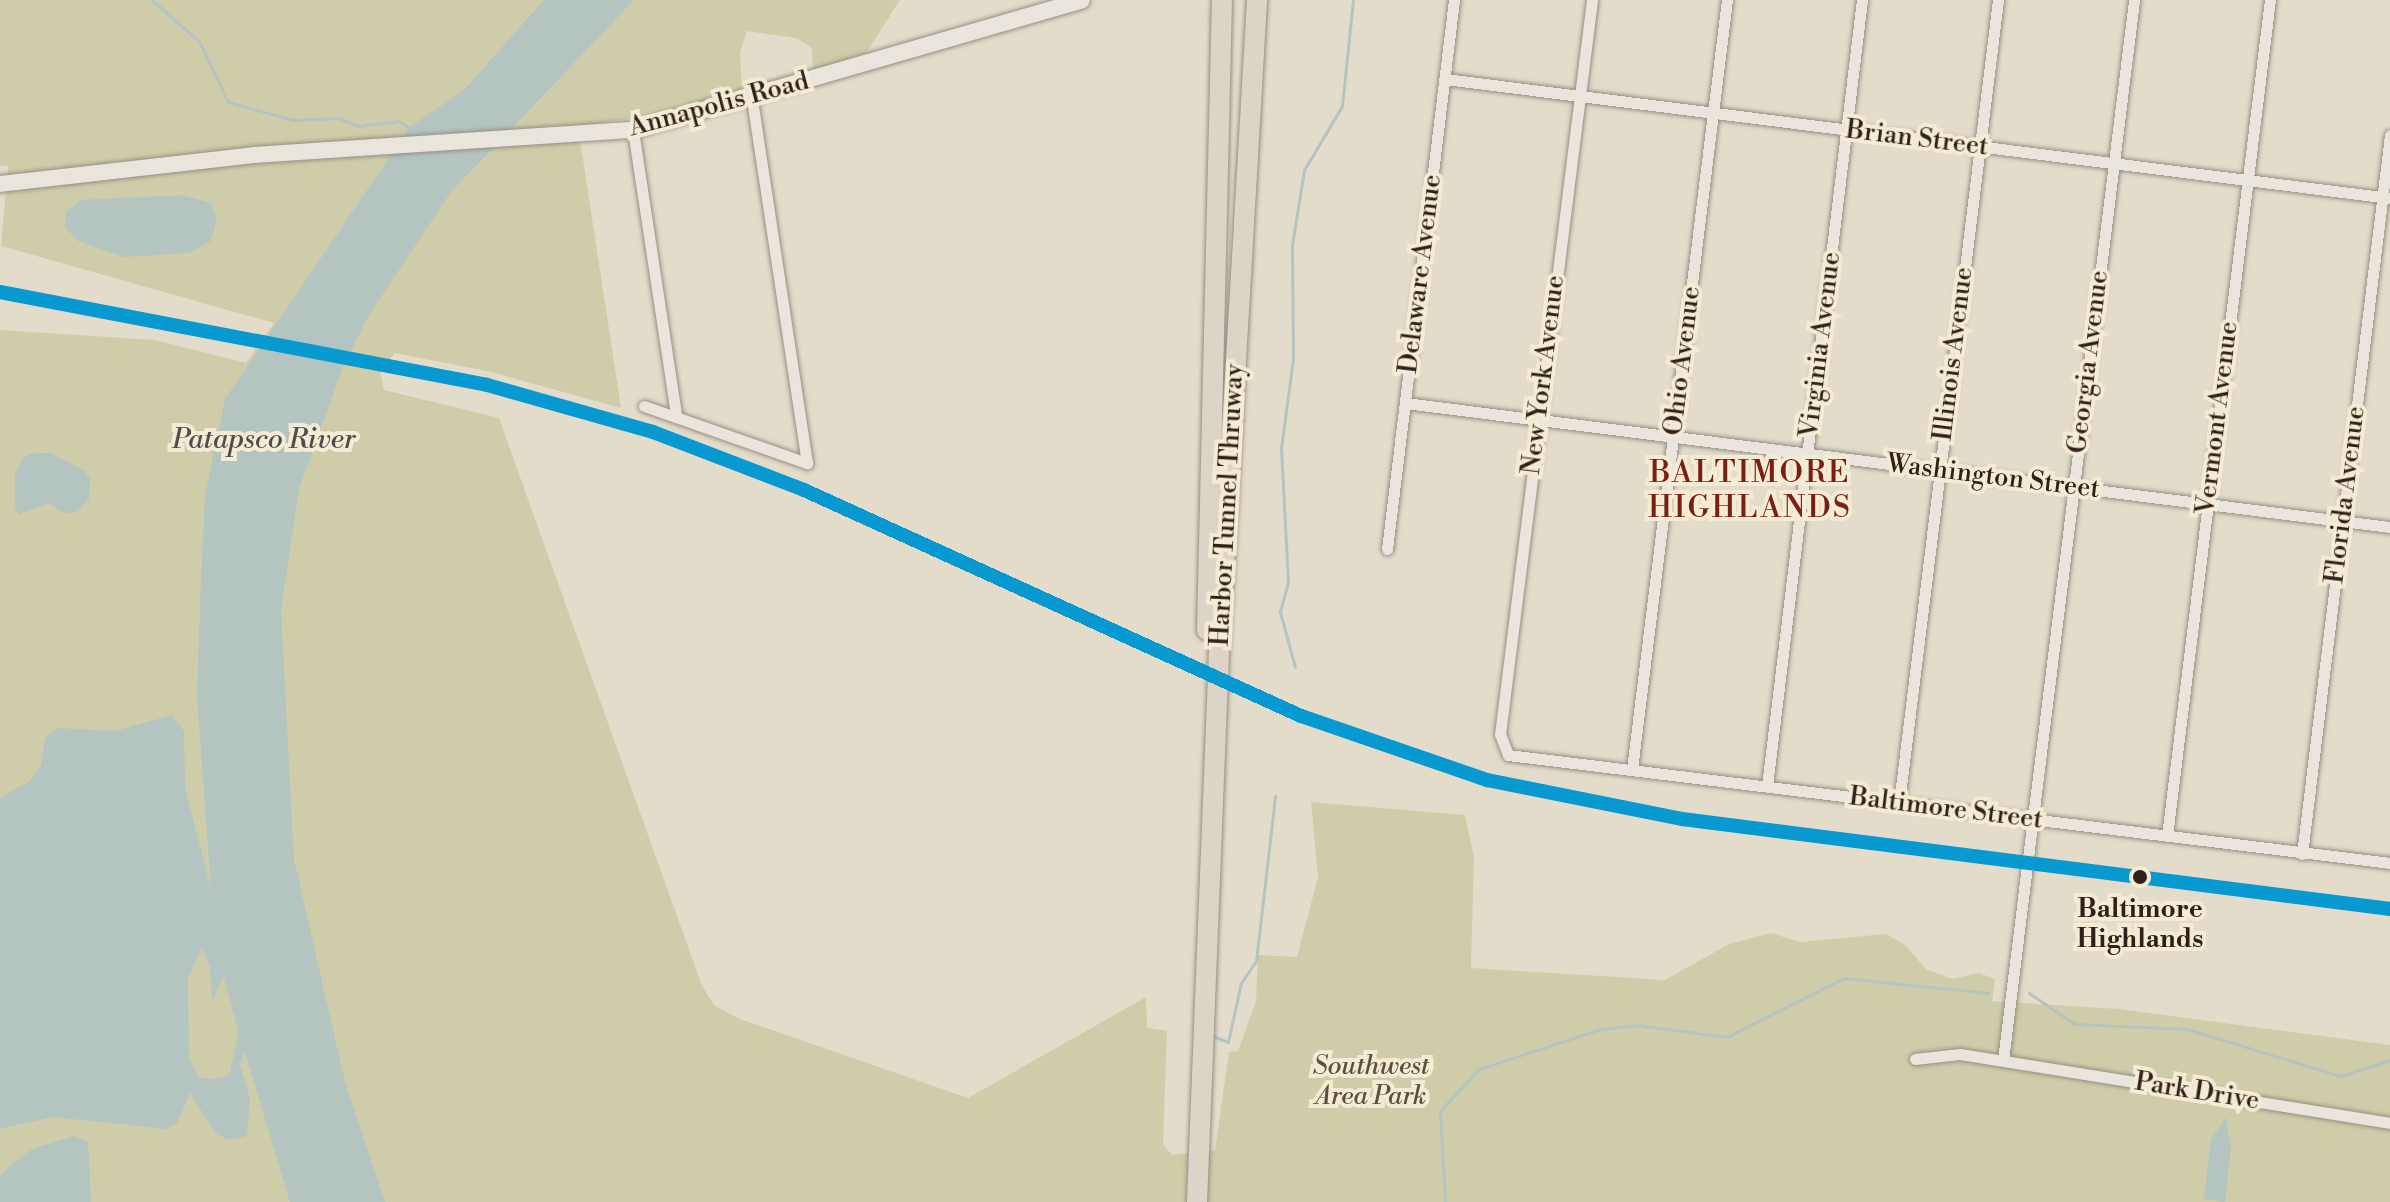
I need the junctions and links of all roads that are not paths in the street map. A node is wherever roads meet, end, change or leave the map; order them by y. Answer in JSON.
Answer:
{"nodes":[{"id":1,"x":1082,"y":0,"type":"edge"},
{"id":2,"x":1222,"y":0,"type":"edge"},
{"id":3,"x":1257,"y":0,"type":"edge"},
{"id":4,"x":1454,"y":0,"type":"edge"},
{"id":5,"x":1592,"y":0,"type":"edge"},
{"id":6,"x":1727,"y":0,"type":"edge"},
{"id":7,"x":1862,"y":0,"type":"edge"},
{"id":8,"x":1998,"y":0,"type":"edge"},
{"id":9,"x":2134,"y":0,"type":"edge"},
{"id":10,"x":2270,"y":0,"type":"edge"},
{"id":11,"x":1445,"y":79,"type":"junction"},
{"id":12,"x":1579,"y":96,"type":"junction"},
{"id":13,"x":752,"y":98,"type":"junction"},
{"id":14,"x":1713,"y":113,"type":"junction"},
{"id":15,"x":633,"y":130,"type":"junction"},
{"id":16,"x":1847,"y":130,"type":"junction"},
{"id":17,"x":2390,"y":135,"type":"edge"},
{"id":18,"x":1980,"y":146,"type":"junction"},
{"id":19,"x":2114,"y":163,"type":"junction"},
{"id":20,"x":2248,"y":180,"type":"junction"},
{"id":21,"x":0,"y":184,"type":"edge"},
{"id":22,"x":2386,"y":197,"type":"edge"},
{"id":23,"x":1405,"y":403,"type":"junction"},
{"id":24,"x":644,"y":406,"type":"dead end"},
{"id":25,"x":676,"y":416,"type":"junction"},
{"id":26,"x":1538,"y":420,"type":"junction"},
{"id":27,"x":1673,"y":437,"type":"junction"},
{"id":28,"x":1807,"y":454,"type":"junction"},
{"id":29,"x":1940,"y":470,"type":"junction"},
{"id":30,"x":2074,"y":487,"type":"junction"},
{"id":31,"x":2208,"y":504,"type":"junction"},
{"id":32,"x":2343,"y":521,"type":"junction"},
{"id":33,"x":2390,"y":527,"type":"edge"},
{"id":34,"x":1387,"y":549,"type":"dead end"},
{"id":35,"x":1213,"y":649,"type":"junction"},
{"id":36,"x":1504,"y":750,"type":"joint"},
{"id":37,"x":1632,"y":769,"type":"junction"},
{"id":38,"x":1767,"y":786,"type":"junction"},
{"id":39,"x":1899,"y":803,"type":"junction"},
{"id":40,"x":2033,"y":820,"type":"junction"},
{"id":41,"x":2167,"y":836,"type":"junction"},
{"id":42,"x":2302,"y":854,"type":"junction"},
{"id":43,"x":2390,"y":863,"type":"edge"},
{"id":44,"x":1200,"y":954,"type":"junction"},
{"id":45,"x":1915,"y":1059,"type":"dead end"},
{"id":46,"x":2003,"y":1060,"type":"junction"},
{"id":47,"x":2390,"y":1123,"type":"edge"},
{"id":48,"x":1184,"y":1202,"type":"edge"},
{"id":49,"x":1197,"y":1202,"type":"edge"}],
"edges":[{"from":1,"to":13,"type":"main road","name":"Annapolis Road"},
{"from":2,"to":35,"type":"highway","name":"Harbor Tunnel Thruway"},
{"from":3,"to":35,"type":"highway","name":"Harbor Tunnel Thruway"},
{"from":4,"to":11,"type":"street","name":"Delaware Avenue"},
{"from":5,"to":12,"type":"street","name":"New York Avenue"},
{"from":6,"to":14,"type":"street","name":"Ohio Avenue"},
{"from":7,"to":16,"type":"street","name":"Virginia Avenue"},
{"from":8,"to":18,"type":"street","name":"Illinois Avenue"},
{"from":9,"to":19,"type":"street","name":"Georgia Avenue"},
{"from":10,"to":20,"type":"street","name":"Vermont Avenue"},
{"from":11,"to":12,"type":"street","name":"Brian Street"},
{"from":11,"to":23,"type":"street","name":"Delaware Avenue"},
{"from":12,"to":14,"type":"street","name":"Brian Street"},
{"from":12,"to":26,"type":"street","name":"New York Avenue"},
{"from":13,"to":15,"type":"main road","name":"Annapolis Road"},
{"from":13,"to":25,"type":"street"},
{"from":14,"to":16,"type":"street","name":"Brian Street"},
{"from":14,"to":27,"type":"street","name":"Ohio Avenue"},
{"from":15,"to":21,"type":"main road","name":"Annapolis Road"},
{"from":15,"to":25,"type":"street"},
{"from":16,"to":18,"type":"street","name":"Brian Street"},
{"from":16,"to":28,"type":"street","name":"Virginia Avenue"},
{"from":17,"to":22,"type":"street","name":"Florida Avenue"},
{"from":18,"to":19,"type":"street","name":"Brian Street"},
{"from":18,"to":29,"type":"street","name":"Illinois Avenue"},
{"from":19,"to":20,"type":"street","name":"Brian Street"},
{"from":19,"to":30,"type":"street","name":"Georgia Avenue"},
{"from":20,"to":22,"type":"street","name":"Brian Street"},
{"from":20,"to":31,"type":"street","name":"Vermont Avenue"},
{"from":22,"to":32,"type":"street","name":"Florida Avenue"},
{"from":23,"to":26,"type":"street","name":"Washington Street"},
{"from":23,"to":34,"type":"street","name":"Delaware Avenue"},
{"from":24,"to":25,"type":"street"},
{"from":26,"to":27,"type":"street","name":"Washington Street"},
{"from":26,"to":36,"type":"street","name":"New York Avenue"},
{"from":27,"to":28,"type":"street","name":"Washington Street"},
{"from":27,"to":37,"type":"street","name":"Ohio Avenue"},
{"from":28,"to":29,"type":"street","name":"Washington Street"},
{"from":28,"to":38,"type":"street","name":"Virginia Avenue"},
{"from":29,"to":30,"type":"street","name":"Washington Street"},
{"from":29,"to":39,"type":"street","name":"Illinois Avenue"},
{"from":30,"to":31,"type":"street","name":"Washington Street"},
{"from":30,"to":40,"type":"street","name":"Georgia Avenue"},
{"from":31,"to":32,"type":"street","name":"Washington Street"},
{"from":31,"to":41,"type":"street","name":"Vermont Avenue"},
{"from":32,"to":33,"type":"street","name":"Washington Street"},
{"from":32,"to":42,"type":"street","name":"Florida Avenue"},
{"from":35,"to":44,"type":"highway","name":"Harbor Tunnel Thruway"},
{"from":36,"to":37,"type":"street","name":"Baltimore Street"},
{"from":37,"to":38,"type":"street","name":"Baltimore Street"},
{"from":38,"to":39,"type":"street","name":"Baltimore Street"},
{"from":39,"to":40,"type":"street","name":"Baltimore Street"},
{"from":40,"to":41,"type":"street","name":"Baltimore Street"},
{"from":40,"to":46,"type":"street"},
{"from":41,"to":42,"type":"street","name":"Baltimore Street"},
{"from":42,"to":43,"type":"street","name":"Baltimore Street"},
{"from":44,"to":48,"type":"highway","name":"Harbor Tunnel Thruway"},
{"from":44,"to":49,"type":"highway","name":"Harbor Tunnel Thruway"},
{"from":45,"to":46,"type":"street","name":"Park Drive"},
{"from":46,"to":47,"type":"street","name":"Park Drive"}]}
